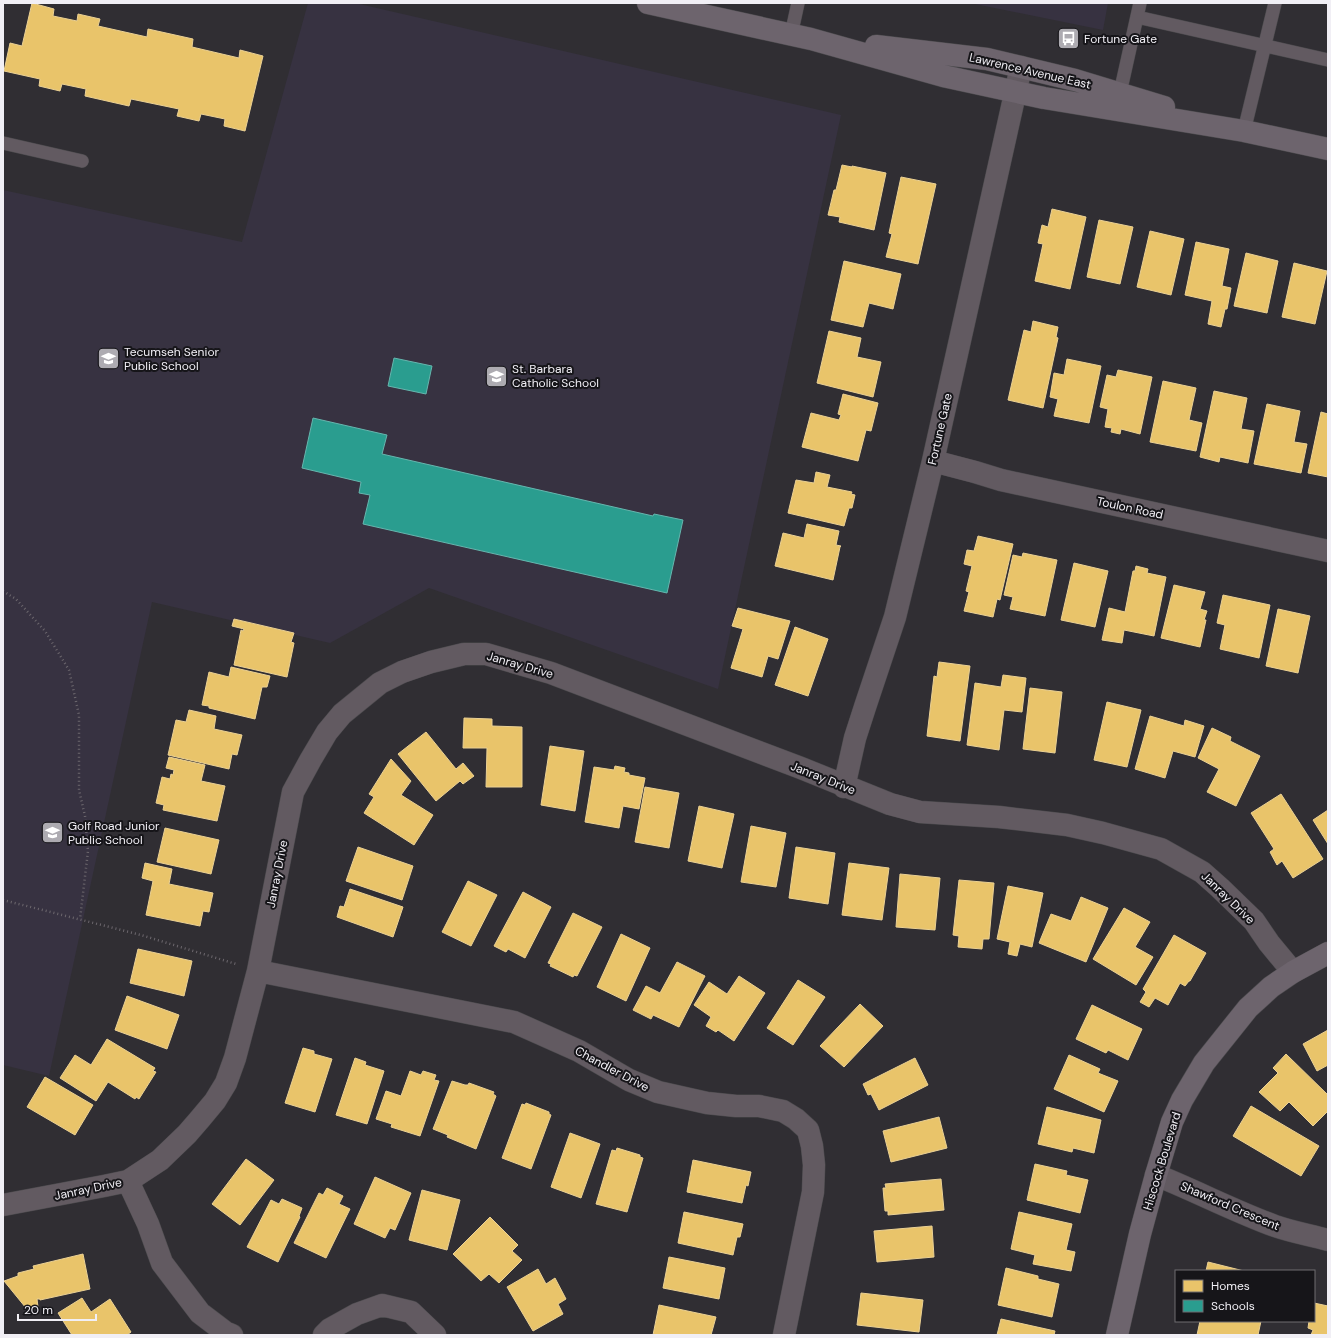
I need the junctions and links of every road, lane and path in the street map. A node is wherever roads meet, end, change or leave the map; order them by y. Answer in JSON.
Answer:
{"nodes":[{"id":1,"x":648,"y":3,"type":"edge"},
{"id":2,"x":798,"y":3,"type":"edge"},
{"id":3,"x":1140,"y":3,"type":"edge"},
{"id":4,"x":1275,"y":3,"type":"edge"},
{"id":5,"x":1137,"y":17,"type":"junction"},
{"id":6,"x":801,"y":37,"type":"junction"},
{"id":7,"x":1266,"y":46,"type":"junction"},
{"id":8,"x":1328,"y":60,"type":"edge"},
{"id":9,"x":1021,"y":67,"type":"junction"},
{"id":10,"x":1015,"y":92,"type":"junction"},
{"id":11,"x":1120,"y":93,"type":"junction"},
{"id":12,"x":1244,"y":130,"type":"junction"},
{"id":13,"x":3,"y":143,"type":"edge"},
{"id":14,"x":1328,"y":149,"type":"edge"},
{"id":15,"x":82,"y":161,"type":"dead end"},
{"id":16,"x":933,"y":461,"type":"junction"},
{"id":17,"x":1328,"y":551,"type":"edge"},
{"id":18,"x":3,"y":591,"type":"edge"},
{"id":19,"x":844,"y":787,"type":"junction"},
{"id":20,"x":3,"y":900,"type":"edge"},
{"id":21,"x":80,"y":919,"type":"junction"},
{"id":22,"x":1328,"y":953,"type":"edge"},
{"id":23,"x":258,"y":971,"type":"junction"},
{"id":24,"x":1293,"y":972,"type":"junction"},
{"id":25,"x":1156,"y":1175,"type":"junction"},
{"id":26,"x":128,"y":1181,"type":"junction"},
{"id":27,"x":3,"y":1205,"type":"edge"},
{"id":28,"x":1328,"y":1240,"type":"edge"},
{"id":29,"x":232,"y":1335,"type":"edge"},
{"id":30,"x":324,"y":1335,"type":"edge"},
{"id":31,"x":435,"y":1335,"type":"edge"},
{"id":32,"x":784,"y":1335,"type":"edge"},
{"id":33,"x":1117,"y":1335,"type":"edge"}],
"edges":[{"from":1,"to":6,"type":"main road","name":"Lawrence Avenue East"},
{"from":2,"to":6,"type":"lane"},
{"from":3,"to":5,"type":"lane"},
{"from":4,"to":7,"type":"lane"},
{"from":5,"to":7,"type":"lane"},
{"from":5,"to":11,"type":"lane"},
{"from":6,"to":9,"type":"main road","name":"Lawrence Avenue East"},
{"from":6,"to":10,"type":"main road","name":"Lawrence Avenue East"},
{"from":7,"to":8,"type":"lane"},
{"from":7,"to":12,"type":"lane"},
{"from":9,"to":10,"type":"street","name":"Fortune Gate"},
{"from":9,"to":11,"type":"main road","name":"Lawrence Avenue East"},
{"from":10,"to":12,"type":"main road","name":"Lawrence Avenue East"},
{"from":10,"to":16,"type":"street","name":"Fortune Gate"},
{"from":11,"to":12,"type":"main road","name":"Lawrence Avenue East"},
{"from":12,"to":14,"type":"main road","name":"Lawrence Avenue East"},
{"from":13,"to":15,"type":"lane"},
{"from":16,"to":17,"type":"street","name":"Toulon Road"},
{"from":16,"to":19,"type":"street","name":"Fortune Gate"},
{"from":18,"to":21,"type":"path"},
{"from":19,"to":23,"type":"street","name":"Janray Drive"},
{"from":19,"to":24,"type":"street","name":"Janray Drive"},
{"from":20,"to":21,"type":"path"},
{"from":21,"to":23,"type":"path"},
{"from":22,"to":24,"type":"main road","name":"Hiscock Boulevard"},
{"from":23,"to":26,"type":"street","name":"Janray Drive"},
{"from":23,"to":32,"type":"street","name":"Chandler Drive"},
{"from":24,"to":25,"type":"main road","name":"Hiscock Boulevard"},
{"from":25,"to":28,"type":"street","name":"Shawford Crescent"},
{"from":25,"to":33,"type":"main road","name":"Hiscock Boulevard"},
{"from":26,"to":27,"type":"street","name":"Janray Drive"},
{"from":26,"to":29,"type":"street"},
{"from":30,"to":31,"type":"street"}]}
